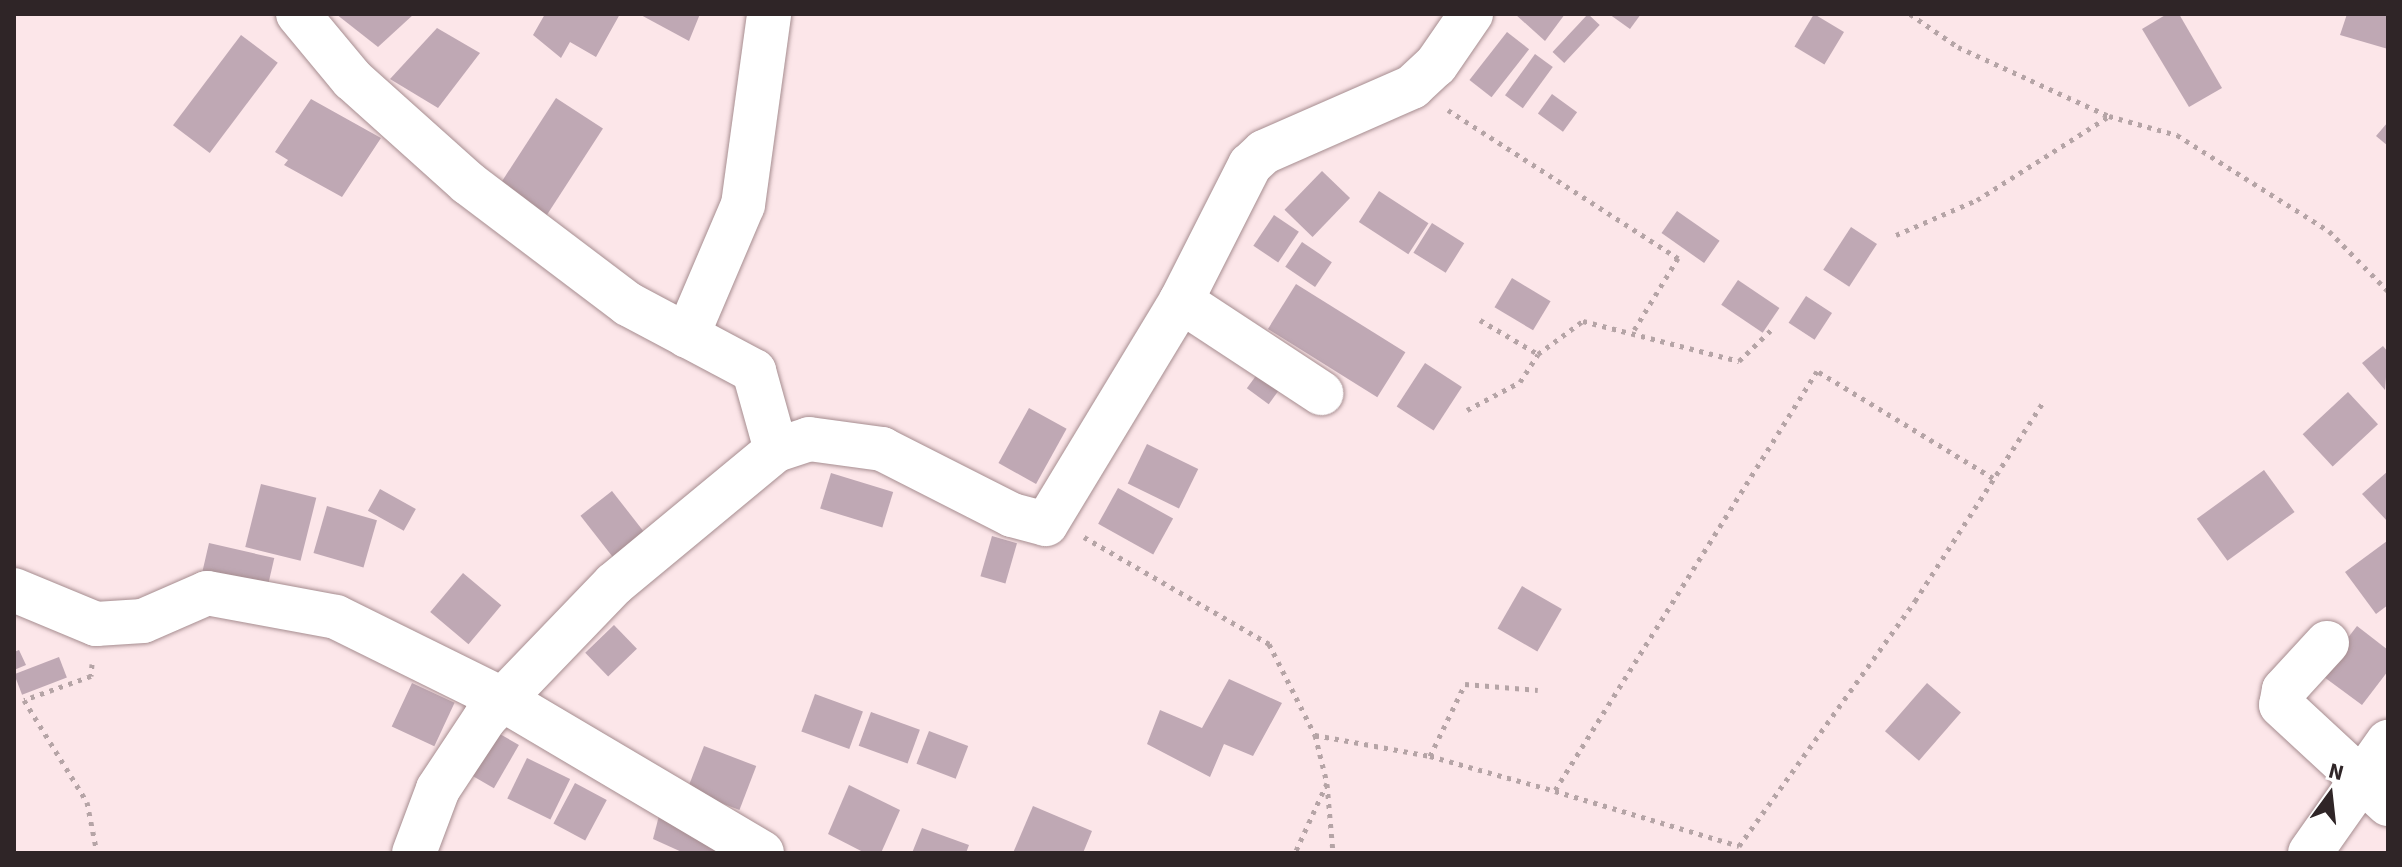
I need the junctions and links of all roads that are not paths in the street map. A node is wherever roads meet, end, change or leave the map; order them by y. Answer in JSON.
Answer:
{"nodes":[{"id":1,"x":298,"y":14,"type":"edge"},
{"id":2,"x":769,"y":14,"type":"edge"},
{"id":3,"x":1471,"y":14,"type":"edge"},
{"id":4,"x":1181,"y":301,"type":"junction"},
{"id":5,"x":687,"y":336,"type":"junction"},
{"id":6,"x":1321,"y":393,"type":"dead end"},
{"id":7,"x":776,"y":450,"type":"junction"},
{"id":8,"x":14,"y":590,"type":"edge"},
{"id":9,"x":2327,"y":643,"type":"dead end"},
{"id":10,"x":502,"y":699,"type":"junction"},
{"id":11,"x":2388,"y":742,"type":"edge"},
{"id":12,"x":2376,"y":793,"type":"edge"},
{"id":13,"x":414,"y":853,"type":"edge"},
{"id":14,"x":762,"y":853,"type":"edge"},
{"id":15,"x":2310,"y":853,"type":"edge"}],
"edges":[{"from":1,"to":5,"type":"street"},
{"from":2,"to":5,"type":"street"},
{"from":3,"to":4,"type":"street"},
{"from":4,"to":6,"type":"street"},
{"from":4,"to":7,"type":"street"},
{"from":5,"to":7,"type":"street"},
{"from":7,"to":10,"type":"street"},
{"from":8,"to":10,"type":"street"},
{"from":9,"to":12,"type":"street"},
{"from":10,"to":13,"type":"street"},
{"from":10,"to":14,"type":"street"},
{"from":11,"to":12,"type":"street"},
{"from":12,"to":15,"type":"street"}]}
